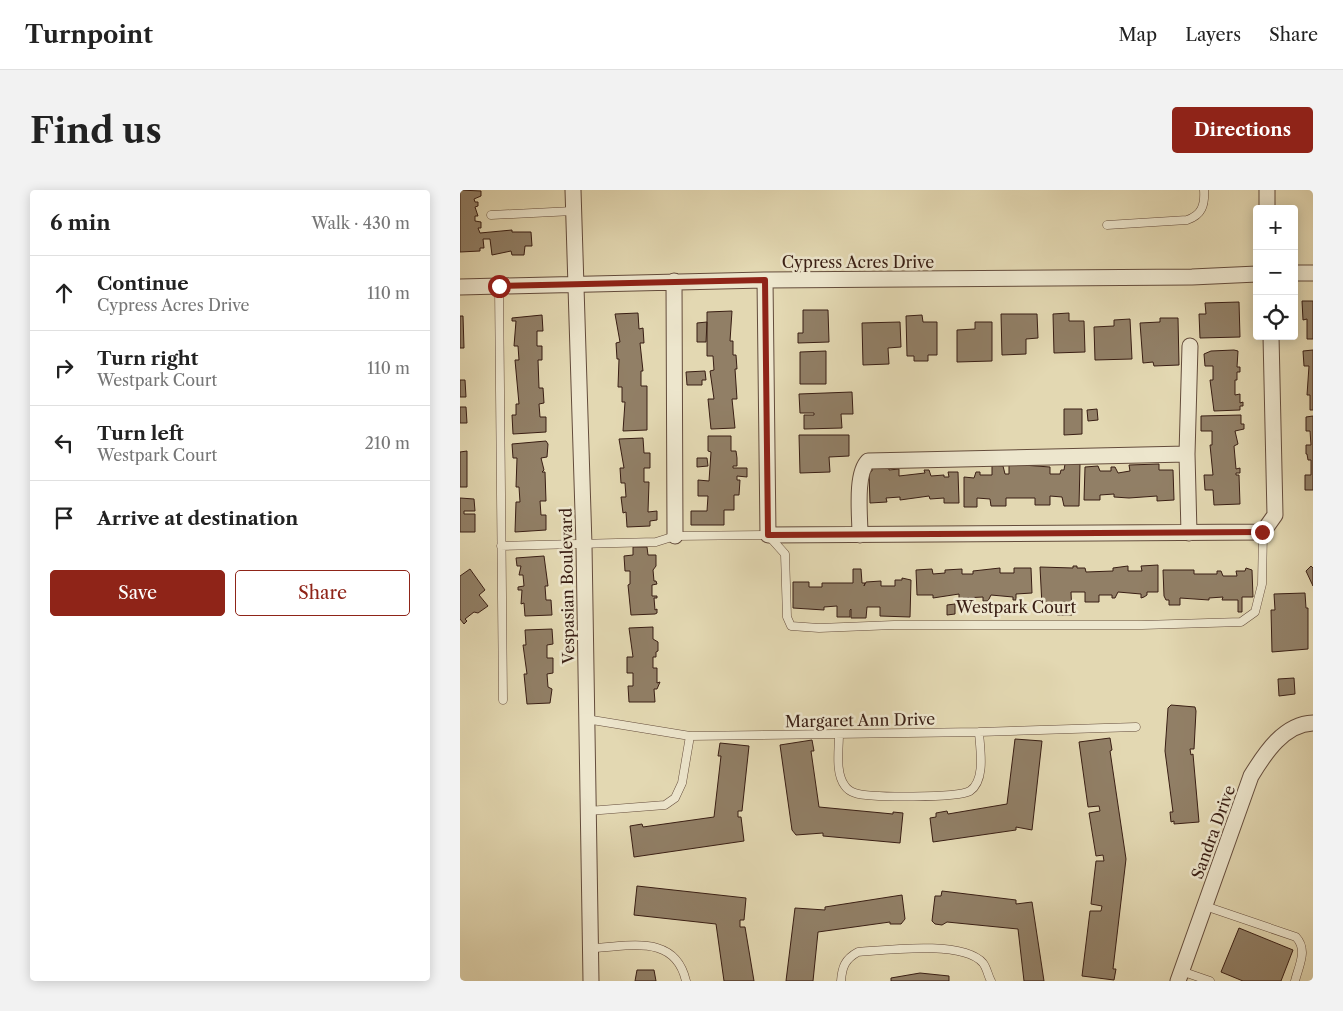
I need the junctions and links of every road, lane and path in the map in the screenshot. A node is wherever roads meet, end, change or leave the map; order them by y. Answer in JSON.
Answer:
{"nodes":[{"id":1,"x":573,"y":190,"type":"edge"},
{"id":2,"x":1204,"y":190,"type":"edge"},
{"id":3,"x":1267,"y":190,"type":"edge"},
{"id":4,"x":1267,"y":205,"type":"edge"},
{"id":5,"x":574,"y":211,"type":"junction"},
{"id":6,"x":491,"y":214,"type":"dead end"},
{"id":7,"x":1107,"y":224,"type":"dead end"},
{"id":8,"x":1313,"y":272,"type":"edge"},
{"id":9,"x":1298,"y":273,"type":"edge"},
{"id":10,"x":1253,"y":274,"type":"edge"},
{"id":11,"x":765,"y":280,"type":"junction"},
{"id":12,"x":674,"y":282,"type":"junction"},
{"id":13,"x":575,"y":283,"type":"junction"},
{"id":14,"x":499,"y":286,"type":"junction"},
{"id":15,"x":460,"y":287,"type":"edge"},
{"id":16,"x":1271,"y":340,"type":"edge"},
{"id":17,"x":1190,"y":346,"type":"dead end"},
{"id":18,"x":1187,"y":454,"type":"junction"},
{"id":19,"x":1262,"y":532,"type":"junction"},
{"id":20,"x":1189,"y":533,"type":"junction"},
{"id":21,"x":768,"y":535,"type":"junction"},
{"id":22,"x":860,"y":535,"type":"junction"},
{"id":23,"x":675,"y":536,"type":"junction"},
{"id":24,"x":584,"y":545,"type":"junction"},
{"id":25,"x":501,"y":546,"type":"junction"},
{"id":26,"x":503,"y":700,"type":"dead end"},
{"id":27,"x":586,"y":719,"type":"junction"},
{"id":28,"x":1313,"y":723,"type":"edge"},
{"id":29,"x":1136,"y":727,"type":"dead end"},
{"id":30,"x":979,"y":732,"type":"junction"},
{"id":31,"x":839,"y":734,"type":"junction"},
{"id":32,"x":690,"y":736,"type":"junction"},
{"id":33,"x":588,"y":811,"type":"junction"},
{"id":34,"x":1204,"y":906,"type":"junction"},
{"id":35,"x":590,"y":948,"type":"junction"},
{"id":36,"x":1179,"y":976,"type":"edge"},
{"id":37,"x":591,"y":981,"type":"edge"},
{"id":38,"x":686,"y":981,"type":"edge"},
{"id":39,"x":841,"y":981,"type":"edge"},
{"id":40,"x":991,"y":981,"type":"edge"},
{"id":41,"x":1210,"y":981,"type":"edge"},
{"id":42,"x":1294,"y":981,"type":"edge"}],
"edges":[{"from":1,"to":5,"type":"street","name":"Vespasian Boulevard"},
{"from":2,"to":7,"type":"lane"},
{"from":3,"to":4,"type":"street"},
{"from":5,"to":6,"type":"lane"},
{"from":5,"to":13,"type":"street","name":"Vespasian Boulevard"},
{"from":8,"to":9,"type":"street"},
{"from":10,"to":11,"type":"street","name":"Cypress Acres Drive"},
{"from":11,"to":12,"type":"street","name":"Cypress Acres Drive"},
{"from":11,"to":21,"type":"street"},
{"from":12,"to":13,"type":"street","name":"Cypress Acres Drive"},
{"from":12,"to":23,"type":"street"},
{"from":13,"to":14,"type":"street","name":"Cypress Acres Drive"},
{"from":13,"to":24,"type":"street","name":"Vespasian Boulevard"},
{"from":14,"to":15,"type":"street","name":"Cypress Acres Drive"},
{"from":14,"to":25,"type":"lane"},
{"from":16,"to":19,"type":"street","name":"Westpark Court"},
{"from":17,"to":18,"type":"street"},
{"from":18,"to":20,"type":"street"},
{"from":18,"to":22,"type":"street"},
{"from":19,"to":20,"type":"street"},
{"from":19,"to":21,"type":"lane","name":"Westpark Court"},
{"from":20,"to":22,"type":"street"},
{"from":21,"to":22,"type":"street"},
{"from":21,"to":23,"type":"lane"},
{"from":23,"to":24,"type":"lane"},
{"from":24,"to":25,"type":"lane"},
{"from":24,"to":27,"type":"street","name":"Vespasian Boulevard"},
{"from":25,"to":26,"type":"lane"},
{"from":27,"to":32,"type":"lane","name":"Margaret Ann Drive"},
{"from":27,"to":33,"type":"street","name":"Vespasian Boulevard"},
{"from":28,"to":34,"type":"street","name":"Sandra Drive"},
{"from":29,"to":30,"type":"lane","name":"Margaret Ann Drive"},
{"from":30,"to":31,"type":"lane","name":"Margaret Ann Drive"},
{"from":30,"to":31,"type":"lane"},
{"from":31,"to":32,"type":"lane","name":"Margaret Ann Drive"},
{"from":32,"to":33,"type":"lane"},
{"from":33,"to":35,"type":"street","name":"Vespasian Boulevard"},
{"from":34,"to":36,"type":"street","name":"Sandra Drive"},
{"from":34,"to":42,"type":"lane"},
{"from":35,"to":37,"type":"street","name":"Vespasian Boulevard"},
{"from":35,"to":38,"type":"lane"},
{"from":36,"to":41,"type":"lane"},
{"from":39,"to":40,"type":"lane"}]}
